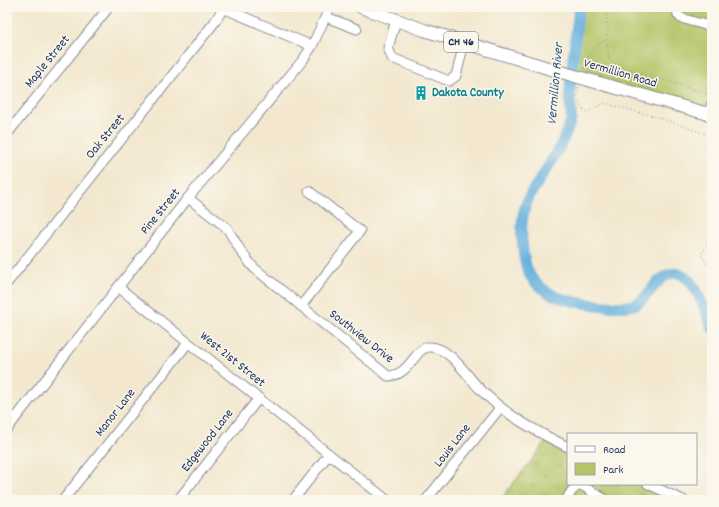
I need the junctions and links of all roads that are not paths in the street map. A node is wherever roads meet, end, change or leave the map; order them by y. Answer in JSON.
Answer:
{"nodes":[{"id":1,"x":108,"y":7,"type":"edge"},
{"id":2,"x":223,"y":7,"type":"edge"},
{"id":3,"x":330,"y":7,"type":"edge"},
{"id":4,"x":361,"y":7,"type":"edge"},
{"id":5,"x":677,"y":7,"type":"edge"},
{"id":6,"x":326,"y":17,"type":"junction"},
{"id":7,"x":396,"y":20,"type":"junction"},
{"id":8,"x":712,"y":27,"type":"edge"},
{"id":9,"x":356,"y":29,"type":"dead end"},
{"id":10,"x":464,"y":43,"type":"junction"},
{"id":11,"x":312,"y":46,"type":"junction"},
{"id":12,"x":711,"y":110,"type":"edge"},
{"id":13,"x":7,"y":134,"type":"edge"},
{"id":14,"x":309,"y":191,"type":"dead end"},
{"id":15,"x":188,"y":198,"type":"junction"},
{"id":16,"x":7,"y":283,"type":"edge"},
{"id":17,"x":118,"y":286,"type":"junction"},
{"id":18,"x":301,"y":306,"type":"junction"},
{"id":19,"x":188,"y":342,"type":"junction"},
{"id":20,"x":259,"y":398,"type":"junction"},
{"id":21,"x":500,"y":408,"type":"junction"},
{"id":22,"x":7,"y":429,"type":"edge"},
{"id":23,"x":567,"y":446,"type":"edge"},
{"id":24,"x":329,"y":454,"type":"junction"},
{"id":25,"x":650,"y":485,"type":"edge"},
{"id":26,"x":63,"y":500,"type":"edge"},
{"id":27,"x":178,"y":500,"type":"edge"},
{"id":28,"x":293,"y":500,"type":"edge"},
{"id":29,"x":387,"y":500,"type":"edge"},
{"id":30,"x":426,"y":500,"type":"edge"},
{"id":31,"x":567,"y":500,"type":"edge"},
{"id":32,"x":606,"y":500,"type":"edge"},
{"id":33,"x":682,"y":500,"type":"edge"}],
"edges":[{"from":1,"to":13,"type":"street","name":"Maple Street"},
{"from":2,"to":11,"type":"street"},
{"from":2,"to":16,"type":"street","name":"Oak Street"},
{"from":3,"to":6,"type":"street","name":"Pine Street"},
{"from":4,"to":7,"type":"main road","name":"Vermillion Road","number":"CH 46"},
{"from":5,"to":8,"type":"street"},
{"from":6,"to":9,"type":"street"},
{"from":6,"to":11,"type":"street","name":"Pine Street"},
{"from":7,"to":10,"type":"main road","name":"Vermillion Road","number":"CH 46"},
{"from":7,"to":10,"type":"street"},
{"from":10,"to":12,"type":"main road","name":"Vermillion Road","number":"CH 46","bridge":true},
{"from":11,"to":15,"type":"street","name":"Pine Street"},
{"from":14,"to":18,"type":"street"},
{"from":15,"to":17,"type":"street","name":"Pine Street"},
{"from":15,"to":18,"type":"street","name":"Southview Drive"},
{"from":17,"to":19,"type":"street","name":"West 21st Street"},
{"from":17,"to":22,"type":"street","name":"Pine Street"},
{"from":18,"to":21,"type":"street","name":"Southview Drive"},
{"from":19,"to":20,"type":"street","name":"West 21st Street"},
{"from":19,"to":26,"type":"street","name":"Manor Lane"},
{"from":20,"to":24,"type":"street","name":"West 21st Street"},
{"from":20,"to":27,"type":"street","name":"Edgewood Lane"},
{"from":21,"to":23,"type":"street","name":"Southview Drive"},
{"from":21,"to":30,"type":"street","name":"Louis Lane"},
{"from":24,"to":28,"type":"street"},
{"from":24,"to":29,"type":"street","name":"West 21st Street"},
{"from":25,"to":33,"type":"street"},
{"from":31,"to":32,"type":"street"}]}
